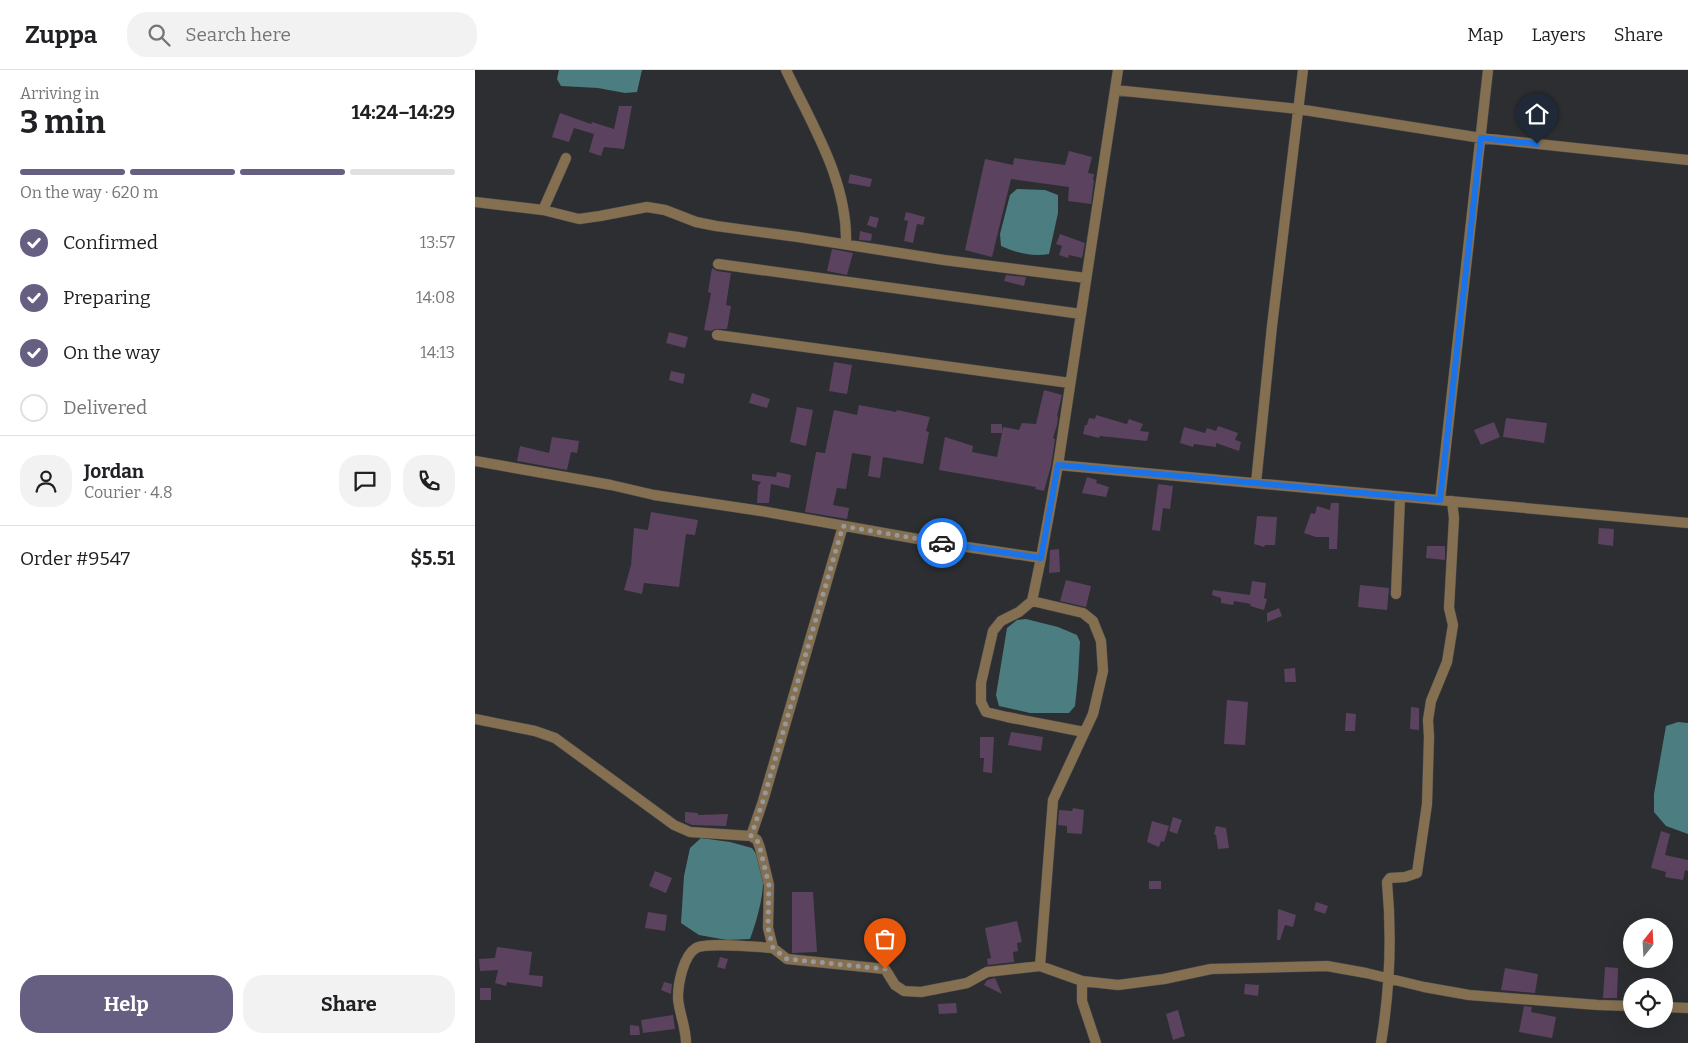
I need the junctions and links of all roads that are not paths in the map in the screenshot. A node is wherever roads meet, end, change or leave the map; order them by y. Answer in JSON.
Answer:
{"nodes":[{"id":1,"x":786,"y":70,"type":"edge"},
{"id":2,"x":1118,"y":70,"type":"edge"},
{"id":3,"x":1303,"y":70,"type":"edge"},
{"id":4,"x":1488,"y":70,"type":"edge"},
{"id":5,"x":1115,"y":90,"type":"junction"},
{"id":6,"x":1299,"y":110,"type":"junction"},
{"id":7,"x":1481,"y":138,"type":"junction"},
{"id":8,"x":566,"y":158,"type":"dead end"},
{"id":9,"x":1688,"y":160,"type":"edge"},
{"id":10,"x":475,"y":202,"type":"edge"},
{"id":11,"x":543,"y":210,"type":"junction"},
{"id":12,"x":847,"y":244,"type":"junction"},
{"id":13,"x":718,"y":264,"type":"dead end"},
{"id":14,"x":1087,"y":278,"type":"junction"},
{"id":15,"x":1081,"y":314,"type":"junction"},
{"id":16,"x":717,"y":335,"type":"dead end"},
{"id":17,"x":1070,"y":383,"type":"junction"},
{"id":18,"x":475,"y":461,"type":"edge"},
{"id":19,"x":1058,"y":465,"type":"junction"},
{"id":20,"x":1256,"y":483,"type":"junction"},
{"id":21,"x":1400,"y":497,"type":"junction"},
{"id":22,"x":1440,"y":500,"type":"junction"},
{"id":23,"x":1452,"y":502,"type":"junction"},
{"id":24,"x":1688,"y":524,"type":"edge"},
{"id":25,"x":843,"y":526,"type":"junction"},
{"id":26,"x":1041,"y":558,"type":"junction"},
{"id":27,"x":1396,"y":594,"type":"dead end"},
{"id":28,"x":1032,"y":601,"type":"junction"},
{"id":29,"x":475,"y":719,"type":"edge"},
{"id":30,"x":1084,"y":732,"type":"junction"},
{"id":31,"x":751,"y":836,"type":"junction"},
{"id":32,"x":773,"y":948,"type":"junction"},
{"id":33,"x":1040,"y":966,"type":"junction"},
{"id":34,"x":1388,"y":978,"type":"junction"},
{"id":35,"x":1082,"y":982,"type":"junction"},
{"id":36,"x":1623,"y":1006,"type":"edge"},
{"id":37,"x":1673,"y":1007,"type":"edge"},
{"id":38,"x":1688,"y":1008,"type":"edge"},
{"id":39,"x":687,"y":1043,"type":"edge"},
{"id":40,"x":1096,"y":1043,"type":"edge"},
{"id":41,"x":1381,"y":1043,"type":"edge"}],
"edges":[{"from":1,"to":12,"type":"street"},
{"from":2,"to":5,"type":"street"},
{"from":3,"to":6,"type":"street"},
{"from":4,"to":7,"type":"street"},
{"from":5,"to":6,"type":"street"},
{"from":5,"to":14,"type":"street"},
{"from":6,"to":7,"type":"street"},
{"from":6,"to":20,"type":"street"},
{"from":7,"to":9,"type":"street"},
{"from":7,"to":22,"type":"street"},
{"from":8,"to":11,"type":"street"},
{"from":10,"to":11,"type":"street"},
{"from":11,"to":12,"type":"street"},
{"from":12,"to":14,"type":"street"},
{"from":13,"to":15,"type":"street"},
{"from":14,"to":15,"type":"street"},
{"from":15,"to":17,"type":"street"},
{"from":16,"to":17,"type":"street"},
{"from":17,"to":19,"type":"street"},
{"from":18,"to":25,"type":"street"},
{"from":19,"to":20,"type":"street"},
{"from":19,"to":26,"type":"street"},
{"from":20,"to":21,"type":"street"},
{"from":21,"to":22,"type":"street"},
{"from":21,"to":27,"type":"street"},
{"from":22,"to":23,"type":"street"},
{"from":23,"to":24,"type":"street"},
{"from":23,"to":34,"type":"street"},
{"from":25,"to":26,"type":"street"},
{"from":25,"to":31,"type":"street"},
{"from":26,"to":28,"type":"street"},
{"from":28,"to":30,"type":"street"},
{"from":28,"to":30,"type":"street"},
{"from":29,"to":31,"type":"street"},
{"from":30,"to":33,"type":"street"},
{"from":31,"to":32,"type":"street"},
{"from":32,"to":33,"type":"street"},
{"from":32,"to":39,"type":"street"},
{"from":33,"to":35,"type":"street"},
{"from":34,"to":35,"type":"street"},
{"from":34,"to":36,"type":"street"},
{"from":34,"to":41,"type":"street"},
{"from":35,"to":40,"type":"street"},
{"from":37,"to":38,"type":"street"}]}
